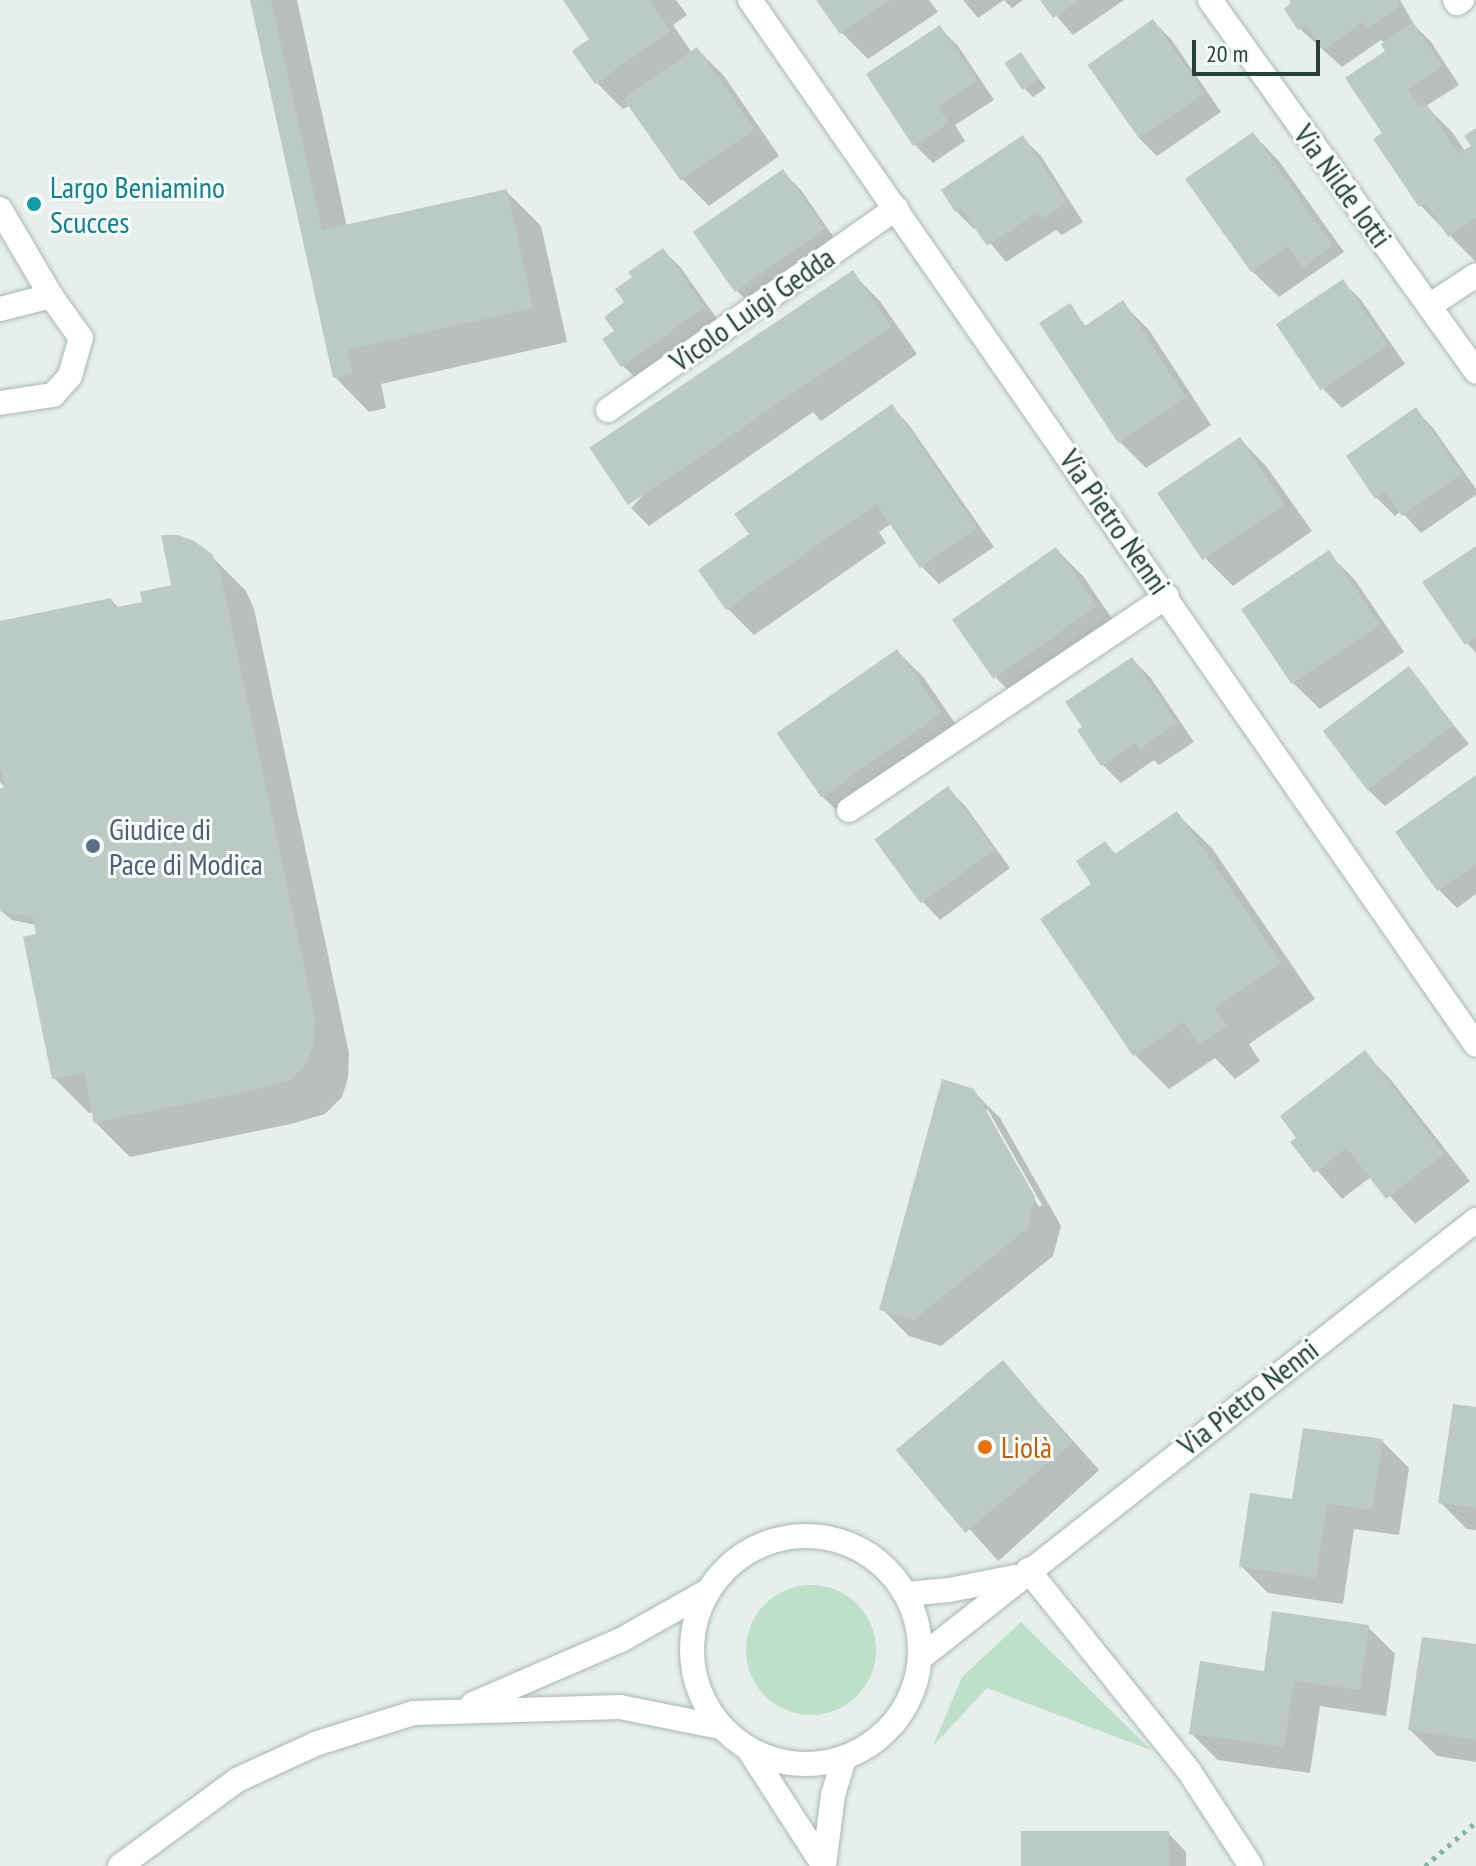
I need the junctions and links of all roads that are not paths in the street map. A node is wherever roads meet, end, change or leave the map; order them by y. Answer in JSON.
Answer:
{"nodes":[{"id":1,"x":750,"y":0,"type":"edge"},
{"id":2,"x":1210,"y":0,"type":"edge"},
{"id":3,"x":1455,"y":0,"type":"edge"},
{"id":4,"x":1462,"y":0,"type":"edge"},
{"id":5,"x":896,"y":208,"type":"junction"},
{"id":6,"x":0,"y":209,"type":"edge"},
{"id":7,"x":1476,"y":275,"type":"edge"},
{"id":8,"x":51,"y":296,"type":"junction"},
{"id":9,"x":1429,"y":306,"type":"junction"},
{"id":10,"x":0,"y":309,"type":"edge"},
{"id":11,"x":1476,"y":372,"type":"edge"},
{"id":12,"x":0,"y":403,"type":"edge"},
{"id":13,"x":608,"y":410,"type":"dead end"},
{"id":14,"x":1167,"y":596,"type":"junction"},
{"id":15,"x":849,"y":810,"type":"dead end"},
{"id":16,"x":1476,"y":1045,"type":"edge"},
{"id":17,"x":1476,"y":1220,"type":"edge"},
{"id":18,"x":1024,"y":1573,"type":"junction"},
{"id":19,"x":708,"y":1591,"type":"junction"},
{"id":20,"x":906,"y":1594,"type":"junction"},
{"id":21,"x":920,"y":1658,"type":"junction"},
{"id":22,"x":460,"y":1710,"type":"junction"},
{"id":23,"x":720,"y":1727,"type":"junction"},
{"id":24,"x":749,"y":1750,"type":"junction"},
{"id":25,"x":844,"y":1758,"type":"junction"},
{"id":26,"x":120,"y":1866,"type":"edge"},
{"id":27,"x":824,"y":1866,"type":"edge"},
{"id":28,"x":1251,"y":1866,"type":"edge"}],
"edges":[{"from":1,"to":5,"type":"street","name":"Via Pietro Nenni"},
{"from":2,"to":9,"type":"street","name":"Via Nilde Iotti"},
{"from":3,"to":4,"type":"street"},
{"from":5,"to":13,"type":"street","name":"Vicolo Luigi Gedda"},
{"from":5,"to":14,"type":"street","name":"Via Pietro Nenni"},
{"from":6,"to":8,"type":"street"},
{"from":7,"to":9,"type":"street"},
{"from":8,"to":10,"type":"street"},
{"from":8,"to":12,"type":"street"},
{"from":9,"to":11,"type":"street","name":"Via Nilde Iotti"},
{"from":14,"to":15,"type":"street"},
{"from":14,"to":16,"type":"street","name":"Via Pietro Nenni"},
{"from":17,"to":18,"type":"street","name":"Via Pietro Nenni"},
{"from":18,"to":20,"type":"street"},
{"from":18,"to":21,"type":"street","name":"Via Pietro Nenni"},
{"from":18,"to":28,"type":"street"},
{"from":19,"to":20,"type":"street"},
{"from":19,"to":22,"type":"street"},
{"from":19,"to":23,"type":"street"},
{"from":20,"to":21,"type":"street"},
{"from":21,"to":25,"type":"street"},
{"from":22,"to":23,"type":"street"},
{"from":22,"to":26,"type":"street"},
{"from":23,"to":24,"type":"street"},
{"from":24,"to":25,"type":"street"},
{"from":24,"to":27,"type":"street"},
{"from":25,"to":27,"type":"street"}]}
